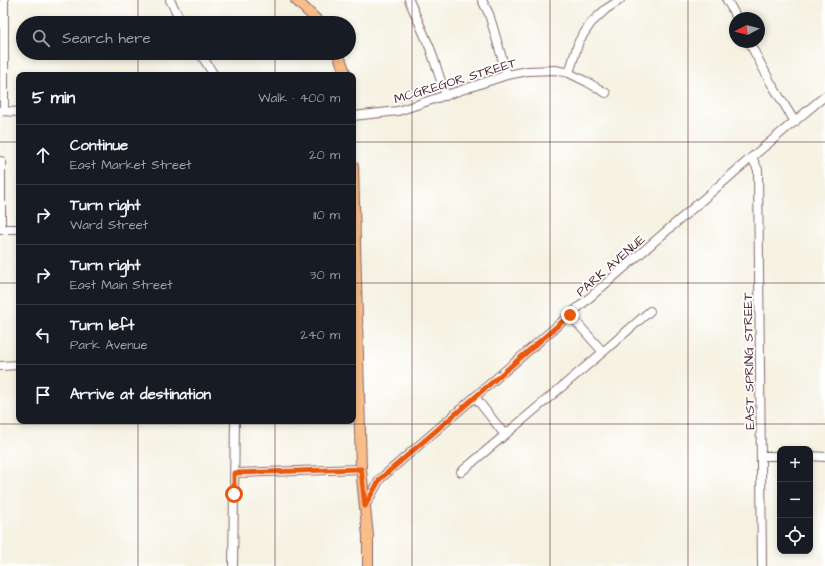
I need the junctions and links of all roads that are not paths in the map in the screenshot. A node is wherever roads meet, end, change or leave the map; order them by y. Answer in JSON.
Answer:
{"nodes":[{"id":1,"x":4,"y":0,"type":"edge"},
{"id":2,"x":170,"y":0,"type":"edge"},
{"id":3,"x":296,"y":0,"type":"edge"},
{"id":4,"x":408,"y":0,"type":"edge"},
{"id":5,"x":482,"y":0,"type":"edge"},
{"id":6,"x":620,"y":0,"type":"edge"},
{"id":7,"x":727,"y":0,"type":"edge"},
{"id":8,"x":734,"y":12,"type":"edge"},
{"id":9,"x":178,"y":16,"type":"edge"},
{"id":10,"x":313,"y":16,"type":"edge"},
{"id":11,"x":2,"y":27,"type":"edge"},
{"id":12,"x":752,"y":48,"type":"edge"},
{"id":13,"x":204,"y":60,"type":"edge"},
{"id":14,"x":341,"y":60,"type":"edge"},
{"id":15,"x":212,"y":72,"type":"edge"},
{"id":16,"x":345,"y":72,"type":"edge"},
{"id":17,"x":569,"y":73,"type":"junction"},
{"id":18,"x":507,"y":75,"type":"junction"},
{"id":19,"x":606,"y":94,"type":"dead end"},
{"id":20,"x":446,"y":96,"type":"junction"},
{"id":21,"x":825,"y":96,"type":"edge"},
{"id":22,"x":2,"y":111,"type":"edge"},
{"id":23,"x":16,"y":112,"type":"edge"},
{"id":24,"x":356,"y":116,"type":"edge"},
{"id":25,"x":795,"y":122,"type":"junction"},
{"id":26,"x":752,"y":157,"type":"junction"},
{"id":27,"x":1,"y":161,"type":"edge"},
{"id":28,"x":1,"y":229,"type":"edge"},
{"id":29,"x":16,"y":229,"type":"edge"},
{"id":30,"x":356,"y":298,"type":"edge"},
{"id":31,"x":650,"y":311,"type":"dead end"},
{"id":32,"x":570,"y":315,"type":"junction"},
{"id":33,"x":603,"y":352,"type":"junction"},
{"id":34,"x":0,"y":366,"type":"edge"},
{"id":35,"x":16,"y":366,"type":"edge"},
{"id":36,"x":475,"y":397,"type":"junction"},
{"id":37,"x":235,"y":424,"type":"edge"},
{"id":38,"x":505,"y":435,"type":"junction"},
{"id":39,"x":762,"y":456,"type":"junction"},
{"id":40,"x":777,"y":456,"type":"edge"},
{"id":41,"x":813,"y":456,"type":"edge"},
{"id":42,"x":825,"y":457,"type":"edge"},
{"id":43,"x":361,"y":469,"type":"junction"},
{"id":44,"x":461,"y":472,"type":"dead end"},
{"id":45,"x":234,"y":473,"type":"junction"},
{"id":46,"x":365,"y":506,"type":"junction"},
{"id":47,"x":233,"y":566,"type":"edge"},
{"id":48,"x":368,"y":566,"type":"edge"},
{"id":49,"x":762,"y":566,"type":"edge"}],
"edges":[{"from":1,"to":11,"type":"street"},
{"from":2,"to":9,"type":"street"},
{"from":3,"to":10,"type":"main road"},
{"from":4,"to":20,"type":"street"},
{"from":5,"to":18,"type":"street"},
{"from":6,"to":17,"type":"street"},
{"from":7,"to":8,"type":"street"},
{"from":11,"to":22,"type":"street"},
{"from":12,"to":25,"type":"street"},
{"from":13,"to":15,"type":"street"},
{"from":14,"to":16,"type":"main road"},
{"from":17,"to":18,"type":"street","name":"MCGREGOR STREET"},
{"from":17,"to":19,"type":"street","name":"MCGREGOR STREET"},
{"from":18,"to":20,"type":"street","name":"MCGREGOR STREET"},
{"from":20,"to":24,"type":"street","name":"MCGREGOR STREET"},
{"from":21,"to":25,"type":"street","name":"PARK AVENUE"},
{"from":22,"to":23,"type":"street"},
{"from":25,"to":26,"type":"street","name":"PARK AVENUE"},
{"from":26,"to":32,"type":"street","name":"PARK AVENUE"},
{"from":26,"to":39,"type":"street","name":"EAST SPRING STREET"},
{"from":27,"to":28,"type":"street"},
{"from":28,"to":29,"type":"street"},
{"from":30,"to":43,"type":"main road"},
{"from":31,"to":33,"type":"street"},
{"from":32,"to":33,"type":"street"},
{"from":32,"to":36,"type":"street","name":"PARK AVENUE"},
{"from":33,"to":38,"type":"street"},
{"from":34,"to":35,"type":"street"},
{"from":36,"to":38,"type":"street"},
{"from":36,"to":46,"type":"street","name":"PARK AVENUE"},
{"from":37,"to":45,"type":"street"},
{"from":38,"to":44,"type":"street"},
{"from":39,"to":40,"type":"street"},
{"from":39,"to":49,"type":"street","name":"EAST SPRING STREET"},
{"from":41,"to":42,"type":"street"},
{"from":43,"to":45,"type":"street"},
{"from":43,"to":46,"type":"main road"},
{"from":45,"to":47,"type":"street"},
{"from":46,"to":48,"type":"main road"}]}
